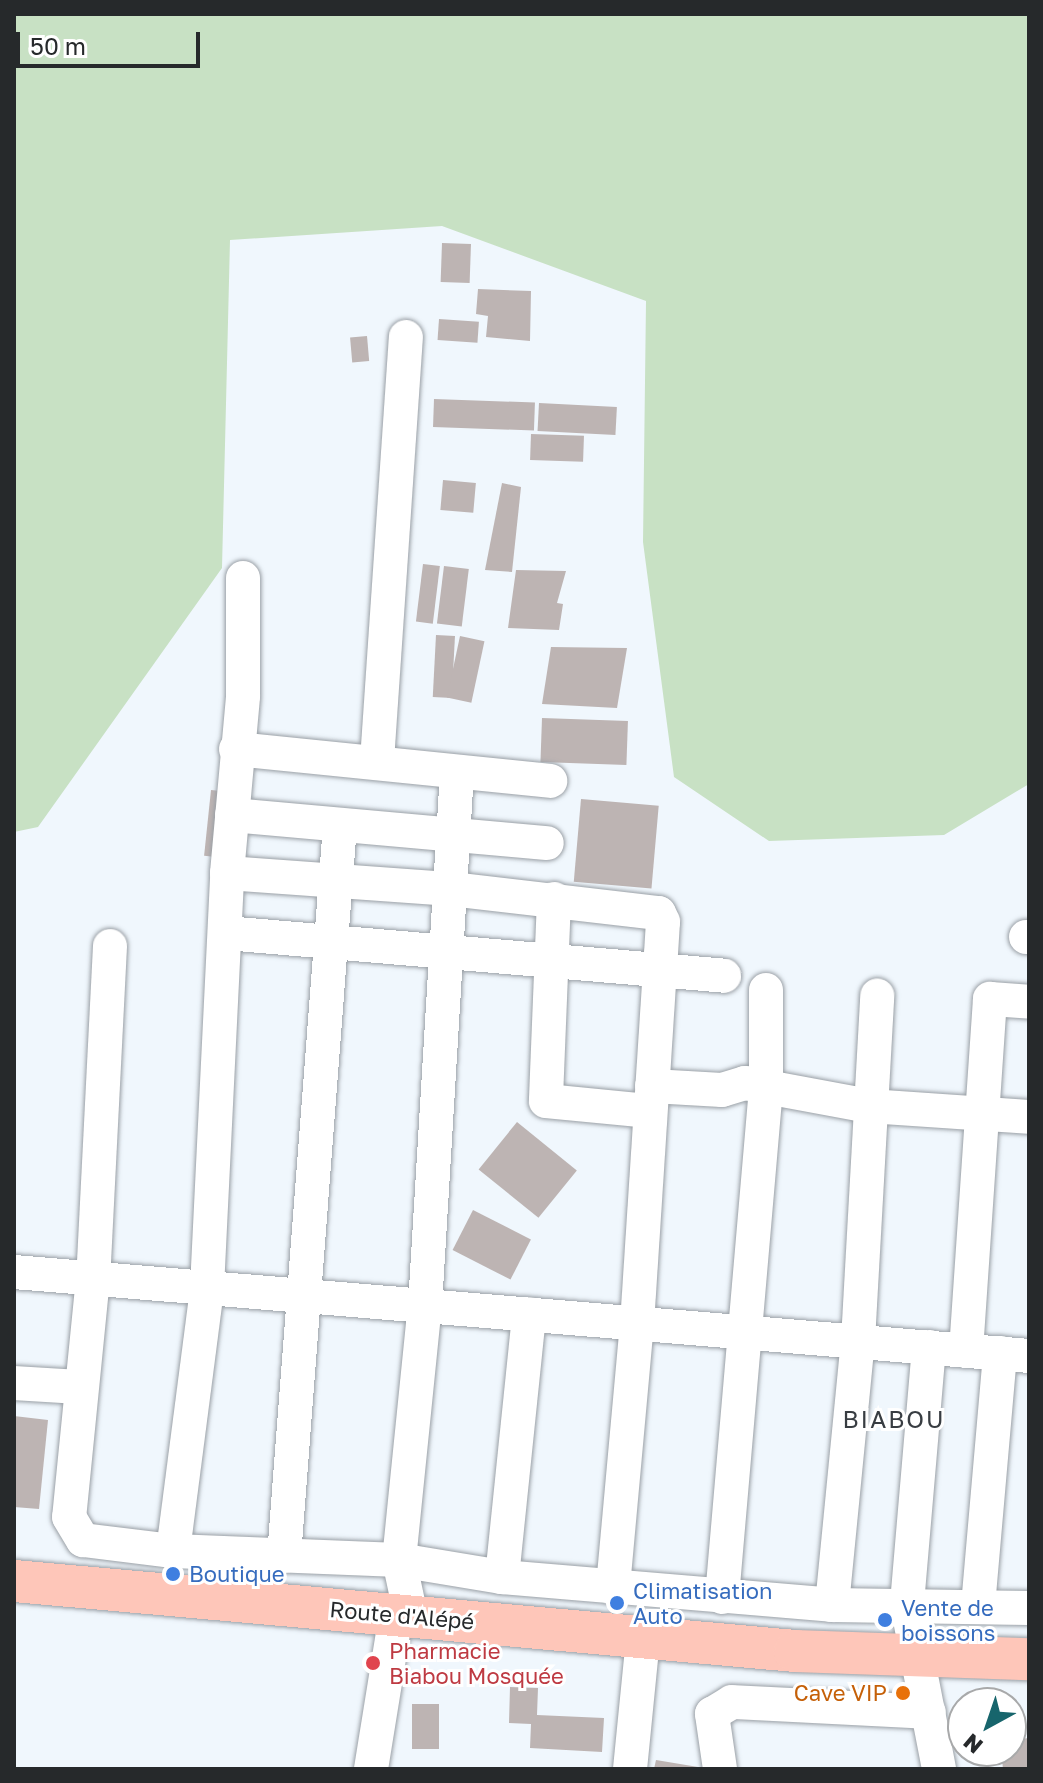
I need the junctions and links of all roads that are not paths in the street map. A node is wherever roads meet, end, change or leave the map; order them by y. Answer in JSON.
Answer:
{"nodes":[{"id":1,"x":406,"y":337,"type":"dead end"},
{"id":2,"x":243,"y":578,"type":"dead end"},
{"id":3,"x":236,"y":749,"type":"junction"},
{"id":4,"x":377,"y":761,"type":"junction"},
{"id":5,"x":457,"y":772,"type":"junction"},
{"id":6,"x":550,"y":781,"type":"dead end"},
{"id":7,"x":232,"y":815,"type":"junction"},
{"id":8,"x":340,"y":825,"type":"junction"},
{"id":9,"x":453,"y":832,"type":"junction"},
{"id":10,"x":547,"y":843,"type":"dead end"},
{"id":11,"x":227,"y":873,"type":"junction"},
{"id":12,"x":338,"y":885,"type":"junction"},
{"id":13,"x":451,"y":889,"type":"junction"},
{"id":14,"x":554,"y":899,"type":"junction"},
{"id":15,"x":226,"y":933,"type":"junction"},
{"id":16,"x":333,"y":941,"type":"junction"},
{"id":17,"x":110,"y":946,"type":"dead end"},
{"id":18,"x":445,"y":951,"type":"junction"},
{"id":19,"x":553,"y":960,"type":"junction"},
{"id":20,"x":660,"y":968,"type":"junction"},
{"id":21,"x":724,"y":976,"type":"dead end"},
{"id":22,"x":766,"y":990,"type":"dead end"},
{"id":23,"x":877,"y":996,"type":"dead end"},
{"id":24,"x":1029,"y":1002,"type":"edge"},
{"id":25,"x":766,"y":1088,"type":"junction"},
{"id":26,"x":650,"y":1098,"type":"junction"},
{"id":27,"x":869,"y":1106,"type":"junction"},
{"id":28,"x":982,"y":1112,"type":"junction"},
{"id":29,"x":1029,"y":1117,"type":"edge"},
{"id":30,"x":14,"y":1272,"type":"edge"},
{"id":31,"x":93,"y":1278,"type":"junction"},
{"id":32,"x":207,"y":1288,"type":"junction"},
{"id":33,"x":306,"y":1296,"type":"junction"},
{"id":34,"x":425,"y":1306,"type":"junction"},
{"id":35,"x":529,"y":1314,"type":"junction"},
{"id":36,"x":637,"y":1323,"type":"junction"},
{"id":37,"x":746,"y":1332,"type":"junction"},
{"id":38,"x":858,"y":1341,"type":"junction"},
{"id":39,"x":929,"y":1347,"type":"junction"},
{"id":40,"x":966,"y":1351,"type":"junction"},
{"id":41,"x":1014,"y":1354,"type":"edge"},
{"id":42,"x":14,"y":1383,"type":"edge"},
{"id":43,"x":79,"y":1387,"type":"junction"},
{"id":44,"x":173,"y":1551,"type":"junction"},
{"id":45,"x":284,"y":1556,"type":"junction"},
{"id":46,"x":399,"y":1560,"type":"junction"},
{"id":47,"x":502,"y":1577,"type":"junction"},
{"id":48,"x":14,"y":1581,"type":"edge"},
{"id":49,"x":613,"y":1588,"type":"junction"},
{"id":50,"x":722,"y":1597,"type":"junction"},
{"id":51,"x":907,"y":1604,"type":"junction"},
{"id":52,"x":832,"y":1605,"type":"junction"},
{"id":53,"x":978,"y":1606,"type":"junction"},
{"id":54,"x":1029,"y":1608,"type":"edge"},
{"id":55,"x":403,"y":1615,"type":"junction"},
{"id":56,"x":643,"y":1638,"type":"junction"},
{"id":57,"x":918,"y":1656,"type":"junction"},
{"id":58,"x":1029,"y":1659,"type":"edge"},
{"id":59,"x":929,"y":1712,"type":"junction"},
{"id":60,"x":371,"y":1769,"type":"edge"},
{"id":61,"x":630,"y":1769,"type":"edge"},
{"id":62,"x":720,"y":1769,"type":"edge"},
{"id":63,"x":939,"y":1769,"type":"edge"}],
"edges":[{"from":1,"to":4,"type":"street"},
{"from":2,"to":3,"type":"street"},
{"from":3,"to":4,"type":"street"},
{"from":3,"to":7,"type":"street"},
{"from":4,"to":5,"type":"street"},
{"from":5,"to":6,"type":"street"},
{"from":5,"to":9,"type":"street"},
{"from":7,"to":8,"type":"street"},
{"from":7,"to":11,"type":"street"},
{"from":8,"to":9,"type":"street"},
{"from":8,"to":12,"type":"street"},
{"from":9,"to":10,"type":"street"},
{"from":9,"to":13,"type":"street"},
{"from":11,"to":12,"type":"street"},
{"from":11,"to":15,"type":"street"},
{"from":12,"to":13,"type":"street"},
{"from":12,"to":16,"type":"street"},
{"from":13,"to":14,"type":"street"},
{"from":13,"to":18,"type":"street"},
{"from":14,"to":19,"type":"street"},
{"from":14,"to":20,"type":"street"},
{"from":15,"to":16,"type":"street"},
{"from":15,"to":32,"type":"street"},
{"from":16,"to":18,"type":"street"},
{"from":16,"to":33,"type":"street"},
{"from":17,"to":31,"type":"street"},
{"from":18,"to":19,"type":"street"},
{"from":18,"to":34,"type":"street"},
{"from":19,"to":20,"type":"street"},
{"from":19,"to":26,"type":"street"},
{"from":20,"to":21,"type":"street"},
{"from":20,"to":26,"type":"street"},
{"from":22,"to":25,"type":"street"},
{"from":23,"to":27,"type":"street"},
{"from":24,"to":28,"type":"street"},
{"from":25,"to":26,"type":"street"},
{"from":25,"to":27,"type":"street"},
{"from":25,"to":37,"type":"street"},
{"from":26,"to":36,"type":"street"},
{"from":27,"to":28,"type":"street"},
{"from":27,"to":38,"type":"street"},
{"from":28,"to":29,"type":"street"},
{"from":28,"to":40,"type":"street"},
{"from":30,"to":31,"type":"street"},
{"from":31,"to":32,"type":"street"},
{"from":31,"to":43,"type":"street"},
{"from":32,"to":33,"type":"street"},
{"from":32,"to":44,"type":"street"},
{"from":33,"to":34,"type":"street"},
{"from":33,"to":45,"type":"street"},
{"from":34,"to":35,"type":"street"},
{"from":34,"to":46,"type":"street"},
{"from":35,"to":36,"type":"street"},
{"from":35,"to":47,"type":"street"},
{"from":36,"to":37,"type":"street"},
{"from":36,"to":49,"type":"street"},
{"from":37,"to":38,"type":"street"},
{"from":37,"to":50,"type":"street"},
{"from":38,"to":39,"type":"street"},
{"from":38,"to":52,"type":"street"},
{"from":39,"to":40,"type":"street"},
{"from":39,"to":51,"type":"street"},
{"from":40,"to":41,"type":"street"},
{"from":41,"to":53,"type":"street"},
{"from":42,"to":43,"type":"street"},
{"from":43,"to":44,"type":"street"},
{"from":44,"to":45,"type":"street"},
{"from":45,"to":46,"type":"street"},
{"from":46,"to":47,"type":"street"},
{"from":46,"to":55,"type":"street"},
{"from":47,"to":49,"type":"street"},
{"from":48,"to":55,"type":"main road","name":"Route d'Alépé"},
{"from":49,"to":50,"type":"street"},
{"from":50,"to":52,"type":"street"},
{"from":51,"to":52,"type":"street"},
{"from":51,"to":53,"type":"street"},
{"from":51,"to":57,"type":"street"},
{"from":53,"to":54,"type":"street"},
{"from":55,"to":56,"type":"main road","name":"Route d'Alépé"},
{"from":55,"to":60,"type":"street"},
{"from":56,"to":57,"type":"main road","name":"Route d'Alépé"},
{"from":56,"to":61,"type":"street"},
{"from":57,"to":58,"type":"main road","name":"Route d'Alépé"},
{"from":57,"to":59,"type":"street"},
{"from":59,"to":62,"type":"street"},
{"from":59,"to":63,"type":"street"}]}
